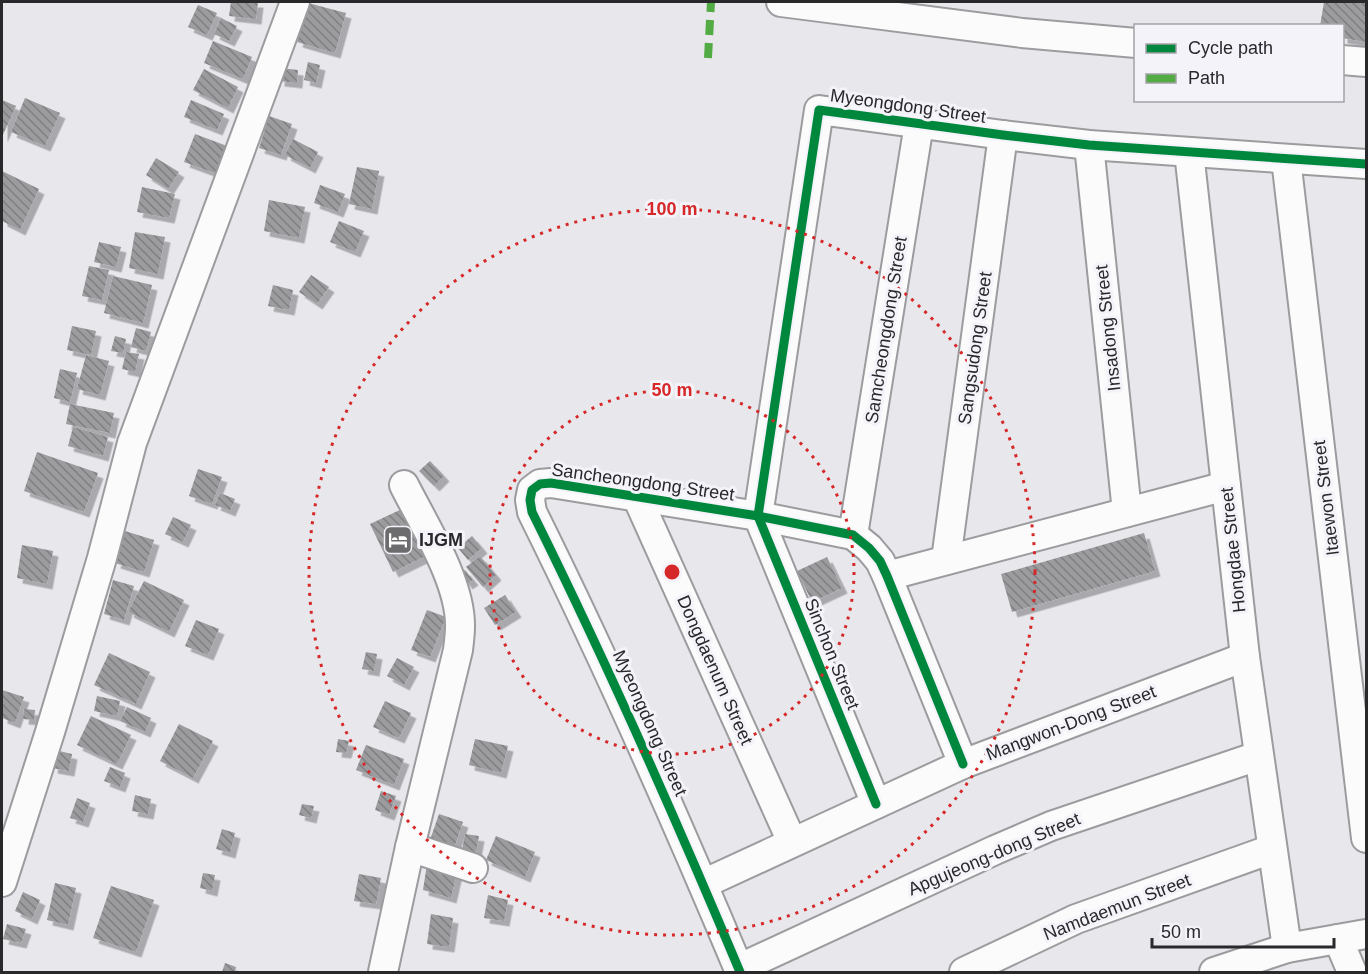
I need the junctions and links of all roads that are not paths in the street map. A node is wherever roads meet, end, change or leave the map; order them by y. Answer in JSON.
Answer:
{"nodes":[{"id":1,"x":294,"y":2,"type":"edge"},
{"id":2,"x":781,"y":2,"type":"edge"},
{"id":3,"x":1134,"y":43,"type":"edge"},
{"id":4,"x":1344,"y":60,"type":"edge"},
{"id":5,"x":1366,"y":62,"type":"edge"},
{"id":6,"x":919,"y":124,"type":"junction"},
{"id":7,"x":1003,"y":135,"type":"junction"},
{"id":8,"x":1089,"y":145,"type":"junction"},
{"id":9,"x":1189,"y":152,"type":"junction"},
{"id":10,"x":1286,"y":159,"type":"junction"},
{"id":11,"x":1366,"y":164,"type":"edge"},
{"id":12,"x":404,"y":486,"type":"dead end"},
{"id":13,"x":1226,"y":486,"type":"junction"},
{"id":14,"x":532,"y":490,"type":"joint"},
{"id":15,"x":637,"y":497,"type":"junction"},
{"id":16,"x":1127,"y":512,"type":"junction"},
{"id":17,"x":758,"y":516,"type":"junction"},
{"id":18,"x":853,"y":535,"type":"junction"},
{"id":19,"x":946,"y":560,"type":"junction"},
{"id":20,"x":887,"y":576,"type":"junction"},
{"id":21,"x":1245,"y":657,"type":"junction"},
{"id":22,"x":1258,"y":756,"type":"junction"},
{"id":23,"x":963,"y":764,"type":"junction"},
{"id":24,"x":876,"y":804,"type":"junction"},
{"id":25,"x":1366,"y":838,"type":"edge"},
{"id":26,"x":792,"y":842,"type":"junction"},
{"id":27,"x":410,"y":848,"type":"junction"},
{"id":28,"x":1272,"y":849,"type":"junction"},
{"id":29,"x":473,"y":868,"type":"dead end"},
{"id":30,"x":2,"y":882,"type":"edge"},
{"id":31,"x":703,"y":884,"type":"junction"},
{"id":32,"x":1366,"y":934,"type":"edge"},
{"id":33,"x":1338,"y":939,"type":"junction"},
{"id":34,"x":1287,"y":948,"type":"junction"},
{"id":35,"x":739,"y":971,"type":"edge"},
{"id":36,"x":383,"y":972,"type":"edge"},
{"id":37,"x":964,"y":972,"type":"edge"},
{"id":38,"x":1214,"y":972,"type":"edge"},
{"id":39,"x":1352,"y":972,"type":"edge"}],
"edges":[{"from":1,"to":30,"type":"street"},
{"from":2,"to":3,"type":"street"},
{"from":4,"to":5,"type":"street"},
{"from":6,"to":7,"type":"street","name":"Myeongdong Street"},
{"from":6,"to":17,"type":"street","name":"Myeongdong Street"},
{"from":6,"to":18,"type":"street","name":"Samcheongdong Street"},
{"from":7,"to":8,"type":"street","name":"Myeongdong Street"},
{"from":7,"to":19,"type":"street","name":"Sangsudong Street"},
{"from":8,"to":9,"type":"street","name":"Myeongdong Street"},
{"from":8,"to":16,"type":"street","name":"Insadong Street"},
{"from":9,"to":10,"type":"street","name":"Myeongdong Street"},
{"from":9,"to":13,"type":"street","name":"Hongdae Street"},
{"from":10,"to":11,"type":"street","name":"Myeongdong Street"},
{"from":10,"to":25,"type":"street","name":"Itaewon Street"},
{"from":12,"to":27,"type":"street"},
{"from":13,"to":16,"type":"street"},
{"from":13,"to":21,"type":"street","name":"Hongdae Street"},
{"from":14,"to":15,"type":"street","name":"Sancheongdong Street"},
{"from":14,"to":31,"type":"street","name":"Myeongdong Street"},
{"from":15,"to":17,"type":"street","name":"Sancheongdong Street"},
{"from":15,"to":26,"type":"street","name":"Dongdaenum Street"},
{"from":16,"to":19,"type":"street"},
{"from":17,"to":18,"type":"street","name":"Sancheongdong Street"},
{"from":17,"to":24,"type":"street","name":"Sinchon Street"},
{"from":18,"to":20,"type":"street"},
{"from":19,"to":20,"type":"street"},
{"from":20,"to":23,"type":"street"},
{"from":21,"to":22,"type":"street","name":"Hongdae Street"},
{"from":21,"to":23,"type":"street","name":"Mangwon-Dong Street"},
{"from":22,"to":28,"type":"street","name":"Hongdae Street"},
{"from":22,"to":35,"type":"street","name":"Apgujeong-dong Street"},
{"from":23,"to":24,"type":"street","name":"Mangwon-Dong Street"},
{"from":24,"to":26,"type":"street","name":"Mangwon-Dong Street"},
{"from":26,"to":31,"type":"street","name":"Mangwon-Dong Street"},
{"from":27,"to":29,"type":"street"},
{"from":27,"to":36,"type":"street"},
{"from":28,"to":34,"type":"street","name":"Hongdae Street"},
{"from":28,"to":37,"type":"street","name":"Namdaemun Street"},
{"from":31,"to":35,"type":"street","name":"Myeongdong Street"},
{"from":32,"to":33,"type":"street"},
{"from":33,"to":34,"type":"street"},
{"from":33,"to":39,"type":"street"},
{"from":34,"to":38,"type":"street"}]}
